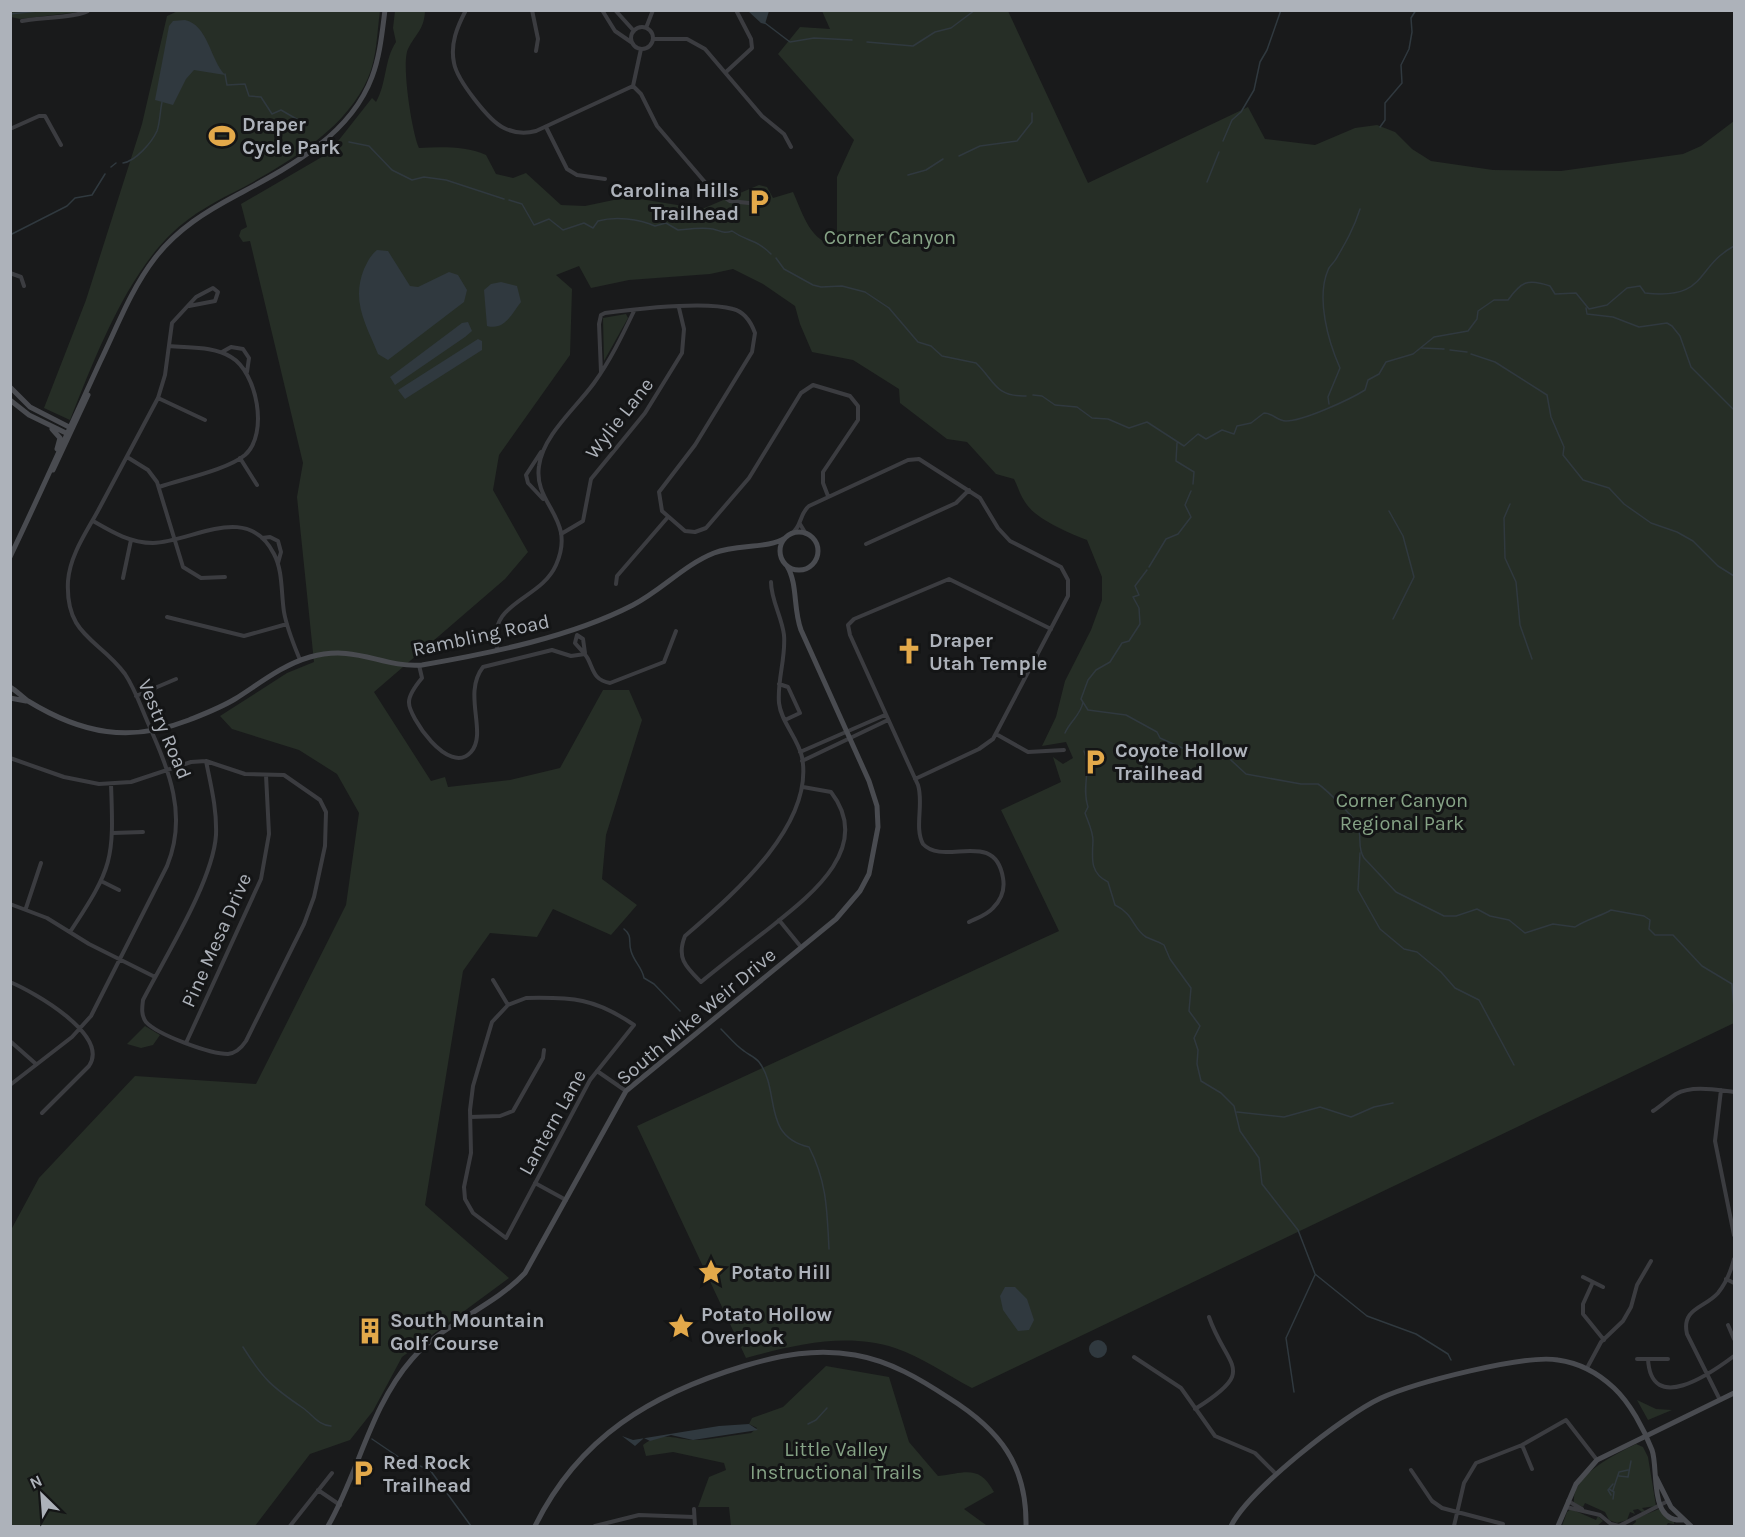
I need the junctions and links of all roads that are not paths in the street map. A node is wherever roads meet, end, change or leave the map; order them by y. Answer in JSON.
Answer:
{"nodes":[{"id":1,"x":89,"y":10,"type":"edge"},
{"id":2,"x":385,"y":10,"type":"edge"},
{"id":3,"x":466,"y":10,"type":"edge"},
{"id":4,"x":532,"y":10,"type":"edge"},
{"id":5,"x":602,"y":10,"type":"edge"},
{"id":6,"x":615,"y":10,"type":"edge"},
{"id":7,"x":653,"y":10,"type":"edge"},
{"id":8,"x":736,"y":10,"type":"edge"},
{"id":9,"x":22,"y":21,"type":"dead end"},
{"id":10,"x":646,"y":28,"type":"junction"},
{"id":11,"x":634,"y":31,"type":"junction"},
{"id":12,"x":653,"y":39,"type":"junction"},
{"id":13,"x":632,"y":42,"type":"junction"},
{"id":14,"x":641,"y":50,"type":"junction"},
{"id":15,"x":536,"y":51,"type":"dead end"},
{"id":16,"x":725,"y":72,"type":"junction"},
{"id":17,"x":633,"y":86,"type":"junction"},
{"id":18,"x":546,"y":128,"type":"junction"},
{"id":19,"x":10,"y":129,"type":"edge"},
{"id":20,"x":61,"y":145,"type":"dead end"},
{"id":21,"x":790,"y":147,"type":"dead end"},
{"id":22,"x":605,"y":179,"type":"dead end"},
{"id":23,"x":749,"y":203,"type":"dead end"},
{"id":24,"x":10,"y":273,"type":"edge"},
{"id":25,"x":24,"y":286,"type":"dead end"},
{"id":26,"x":189,"y":306,"type":"junction"},
{"id":27,"x":679,"y":308,"type":"junction"},
{"id":28,"x":634,"y":311,"type":"junction"},
{"id":29,"x":168,"y":346,"type":"junction"},
{"id":30,"x":222,"y":352,"type":"junction"},
{"id":31,"x":247,"y":372,"type":"junction"},
{"id":32,"x":601,"y":372,"type":"junction"},
{"id":33,"x":10,"y":387,"type":"edge"},
{"id":34,"x":20,"y":398,"type":"junction"},
{"id":35,"x":158,"y":398,"type":"junction"},
{"id":36,"x":11,"y":401,"type":"edge"},
{"id":37,"x":205,"y":420,"type":"dead end"},
{"id":38,"x":41,"y":421,"type":"junction"},
{"id":39,"x":71,"y":431,"type":"junction"},
{"id":40,"x":544,"y":449,"type":"junction"},
{"id":41,"x":127,"y":457,"type":"junction"},
{"id":42,"x":240,"y":458,"type":"junction"},
{"id":43,"x":48,"y":476,"type":"junction"},
{"id":44,"x":257,"y":485,"type":"dead end"},
{"id":45,"x":159,"y":487,"type":"junction"},
{"id":46,"x":969,"y":490,"type":"junction"},
{"id":47,"x":828,"y":496,"type":"junction"},
{"id":48,"x":547,"y":502,"type":"junction"},
{"id":49,"x":668,"y":517,"type":"junction"},
{"id":50,"x":93,"y":522,"type":"junction"},
{"id":51,"x":800,"y":523,"type":"junction"},
{"id":52,"x":561,"y":534,"type":"junction"},
{"id":53,"x":791,"y":534,"type":"junction"},
{"id":54,"x":806,"y":534,"type":"junction"},
{"id":55,"x":262,"y":538,"type":"junction"},
{"id":56,"x":785,"y":538,"type":"junction"},
{"id":57,"x":131,"y":540,"type":"junction"},
{"id":58,"x":173,"y":540,"type":"junction"},
{"id":59,"x":764,"y":544,"type":"junction"},
{"id":60,"x":866,"y":544,"type":"dead end"},
{"id":61,"x":780,"y":554,"type":"junction"},
{"id":62,"x":10,"y":557,"type":"edge"},
{"id":63,"x":278,"y":564,"type":"junction"},
{"id":64,"x":787,"y":566,"type":"junction"},
{"id":65,"x":803,"y":570,"type":"junction"},
{"id":66,"x":225,"y":577,"type":"dead end"},
{"id":67,"x":123,"y":578,"type":"dead end"},
{"id":68,"x":771,"y":582,"type":"dead end"},
{"id":69,"x":616,"y":584,"type":"dead end"},
{"id":70,"x":793,"y":585,"type":"junction"},
{"id":71,"x":166,"y":617,"type":"dead end"},
{"id":72,"x":287,"y":624,"type":"junction"},
{"id":73,"x":575,"y":628,"type":"junction"},
{"id":74,"x":1051,"y":629,"type":"junction"},
{"id":75,"x":676,"y":631,"type":"dead end"},
{"id":76,"x":577,"y":635,"type":"junction"},
{"id":77,"x":584,"y":644,"type":"junction"},
{"id":78,"x":578,"y":646,"type":"junction"},
{"id":79,"x":497,"y":648,"type":"junction"},
{"id":80,"x":585,"y":654,"type":"junction"},
{"id":81,"x":300,"y":660,"type":"junction"},
{"id":82,"x":419,"y":668,"type":"junction"},
{"id":83,"x":176,"y":679,"type":"dead end"},
{"id":84,"x":779,"y":684,"type":"junction"},
{"id":85,"x":10,"y":687,"type":"edge"},
{"id":86,"x":136,"y":696,"type":"junction"},
{"id":87,"x":10,"y":698,"type":"edge"},
{"id":88,"x":28,"y":701,"type":"junction"},
{"id":89,"x":885,"y":715,"type":"junction"},
{"id":90,"x":785,"y":720,"type":"junction"},
{"id":91,"x":888,"y":720,"type":"junction"},
{"id":92,"x":846,"y":731,"type":"junction"},
{"id":93,"x":152,"y":732,"type":"junction"},
{"id":94,"x":996,"y":734,"type":"junction"},
{"id":95,"x":829,"y":739,"type":"junction"},
{"id":96,"x":850,"y":739,"type":"junction"},
{"id":97,"x":833,"y":747,"type":"junction"},
{"id":98,"x":1064,"y":750,"type":"dead end"},
{"id":99,"x":801,"y":756,"type":"junction"},
{"id":100,"x":10,"y":758,"type":"edge"},
{"id":101,"x":206,"y":761,"type":"junction"},
{"id":102,"x":168,"y":771,"type":"junction"},
{"id":103,"x":266,"y":776,"type":"junction"},
{"id":104,"x":915,"y":778,"type":"junction"},
{"id":105,"x":111,"y":784,"type":"junction"},
{"id":106,"x":802,"y":787,"type":"junction"},
{"id":107,"x":143,"y":832,"type":"dead end"},
{"id":108,"x":113,"y":833,"type":"junction"},
{"id":109,"x":41,"y":863,"type":"dead end"},
{"id":110,"x":102,"y":882,"type":"junction"},
{"id":111,"x":119,"y":890,"type":"dead end"},
{"id":112,"x":10,"y":904,"type":"edge"},
{"id":113,"x":26,"y":908,"type":"junction"},
{"id":114,"x":779,"y":920,"type":"junction"},
{"id":115,"x":969,"y":922,"type":"dead end"},
{"id":116,"x":70,"y":932,"type":"junction"},
{"id":117,"x":801,"y":947,"type":"junction"},
{"id":118,"x":121,"y":960,"type":"junction"},
{"id":119,"x":155,"y":977,"type":"junction"},
{"id":120,"x":493,"y":981,"type":"dead end"},
{"id":121,"x":10,"y":982,"type":"edge"},
{"id":122,"x":508,"y":1005,"type":"junction"},
{"id":123,"x":80,"y":1030,"type":"junction"},
{"id":124,"x":10,"y":1041,"type":"edge"},
{"id":125,"x":186,"y":1043,"type":"junction"},
{"id":126,"x":544,"y":1050,"type":"dead end"},
{"id":127,"x":36,"y":1064,"type":"junction"},
{"id":128,"x":597,"y":1071,"type":"junction"},
{"id":129,"x":10,"y":1085,"type":"edge"},
{"id":130,"x":1721,"y":1090,"type":"junction"},
{"id":131,"x":626,"y":1091,"type":"junction"},
{"id":132,"x":1734,"y":1092,"type":"edge"},
{"id":133,"x":1653,"y":1111,"type":"dead end"},
{"id":134,"x":42,"y":1113,"type":"dead end"},
{"id":135,"x":470,"y":1117,"type":"junction"},
{"id":136,"x":535,"y":1183,"type":"junction"},
{"id":137,"x":566,"y":1200,"type":"junction"},
{"id":138,"x":1734,"y":1235,"type":"edge"},
{"id":139,"x":1734,"y":1259,"type":"edge"},
{"id":140,"x":1651,"y":1261,"type":"dead end"},
{"id":141,"x":1582,"y":1277,"type":"dead end"},
{"id":142,"x":1726,"y":1279,"type":"junction"},
{"id":143,"x":1593,"y":1282,"type":"junction"},
{"id":144,"x":1734,"y":1283,"type":"edge"},
{"id":145,"x":1603,"y":1287,"type":"dead end"},
{"id":146,"x":1209,"y":1317,"type":"dead end"},
{"id":147,"x":1728,"y":1325,"type":"dead end"},
{"id":148,"x":1734,"y":1339,"type":"edge"},
{"id":149,"x":1604,"y":1340,"type":"junction"},
{"id":150,"x":1734,"y":1356,"type":"edge"},
{"id":151,"x":1134,"y":1357,"type":"dead end"},
{"id":152,"x":1637,"y":1359,"type":"dead end"},
{"id":153,"x":1648,"y":1359,"type":"junction"},
{"id":154,"x":1668,"y":1359,"type":"dead end"},
{"id":155,"x":1587,"y":1368,"type":"junction"},
{"id":156,"x":1707,"y":1374,"type":"junction"},
{"id":157,"x":1734,"y":1393,"type":"edge"},
{"id":158,"x":1720,"y":1400,"type":"junction"},
{"id":159,"x":1195,"y":1409,"type":"junction"},
{"id":160,"x":1644,"y":1435,"type":"junction"},
{"id":161,"x":1522,"y":1445,"type":"junction"},
{"id":162,"x":1597,"y":1460,"type":"junction"},
{"id":163,"x":1532,"y":1469,"type":"dead end"},
{"id":164,"x":1411,"y":1470,"type":"dead end"},
{"id":165,"x":332,"y":1473,"type":"dead end"},
{"id":166,"x":1277,"y":1475,"type":"junction"},
{"id":167,"x":1656,"y":1477,"type":"junction"},
{"id":168,"x":318,"y":1490,"type":"junction"},
{"id":169,"x":1668,"y":1501,"type":"junction"},
{"id":170,"x":1567,"y":1503,"type":"junction"},
{"id":171,"x":340,"y":1506,"type":"junction"},
{"id":172,"x":1660,"y":1506,"type":"junction"},
{"id":173,"x":694,"y":1509,"type":"dead end"},
{"id":174,"x":1457,"y":1512,"type":"junction"},
{"id":175,"x":694,"y":1517,"type":"junction"},
{"id":176,"x":1683,"y":1520,"type":"junction"},
{"id":177,"x":1503,"y":1524,"type":"dead end"},
{"id":178,"x":290,"y":1527,"type":"edge"},
{"id":179,"x":328,"y":1527,"type":"edge"},
{"id":180,"x":535,"y":1527,"type":"edge"},
{"id":181,"x":595,"y":1527,"type":"edge"},
{"id":182,"x":694,"y":1527,"type":"edge"},
{"id":183,"x":1026,"y":1527,"type":"edge"},
{"id":184,"x":1231,"y":1527,"type":"edge"},
{"id":185,"x":1454,"y":1527,"type":"edge"},
{"id":186,"x":1558,"y":1527,"type":"edge"},
{"id":187,"x":1690,"y":1527,"type":"edge"}],
"edges":[{"from":1,"to":9,"type":"street"},
{"from":2,"to":39,"type":"street"},
{"from":3,"to":18,"type":"street"},
{"from":4,"to":15,"type":"street"},
{"from":5,"to":13,"type":"street"},
{"from":6,"to":11,"type":"street"},
{"from":7,"to":10,"type":"street"},
{"from":8,"to":16,"type":"street"},
{"from":10,"to":11,"type":"street"},
{"from":10,"to":12,"type":"street"},
{"from":11,"to":13,"type":"street"},
{"from":12,"to":14,"type":"street"},
{"from":12,"to":16,"type":"street"},
{"from":13,"to":14,"type":"street"},
{"from":14,"to":17,"type":"street"},
{"from":16,"to":21,"type":"street"},
{"from":17,"to":18,"type":"street"},
{"from":17,"to":23,"type":"street"},
{"from":18,"to":22,"type":"street"},
{"from":19,"to":20,"type":"street"},
{"from":24,"to":25,"type":"street"},
{"from":26,"to":26,"type":"street","name":"Vestry Road"},
{"from":26,"to":29,"type":"street","name":"Vestry Road"},
{"from":27,"to":28,"type":"street"},
{"from":27,"to":49,"type":"street"},
{"from":27,"to":52,"type":"street","name":"Wylie Lane"},
{"from":28,"to":32,"type":"street"},
{"from":28,"to":32,"type":"street"},
{"from":29,"to":30,"type":"street"},
{"from":29,"to":35,"type":"street","name":"Vestry Road"},
{"from":30,"to":31,"type":"street"},
{"from":30,"to":31,"type":"street"},
{"from":31,"to":42,"type":"street"},
{"from":32,"to":40,"type":"street"},
{"from":33,"to":34,"type":"street"},
{"from":34,"to":36,"type":"street"},
{"from":34,"to":39,"type":"street"},
{"from":35,"to":37,"type":"street"},
{"from":35,"to":41,"type":"street","name":"Vestry Road"},
{"from":36,"to":38,"type":"street"},
{"from":38,"to":39,"type":"street"},
{"from":38,"to":43,"type":"street"},
{"from":39,"to":43,"type":"street"},
{"from":40,"to":48,"type":"street"},
{"from":40,"to":48,"type":"street"},
{"from":41,"to":45,"type":"street"},
{"from":41,"to":50,"type":"street","name":"Vestry Road"},
{"from":42,"to":44,"type":"street"},
{"from":42,"to":45,"type":"street"},
{"from":43,"to":62,"type":"street"},
{"from":45,"to":58,"type":"street"},
{"from":46,"to":47,"type":"street"},
{"from":46,"to":60,"type":"street"},
{"from":46,"to":74,"type":"street"},
{"from":47,"to":49,"type":"street"},
{"from":47,"to":51,"type":"street"},
{"from":48,"to":52,"type":"street"},
{"from":49,"to":69,"type":"street"},
{"from":50,"to":57,"type":"street"},
{"from":50,"to":86,"type":"street","name":"Vestry Road"},
{"from":51,"to":53,"type":"street"},
{"from":51,"to":54,"type":"street"},
{"from":52,"to":79,"type":"street"},
{"from":53,"to":54,"type":"street"},
{"from":53,"to":56,"type":"street"},
{"from":54,"to":65,"type":"street"},
{"from":55,"to":58,"type":"street"},
{"from":55,"to":63,"type":"street"},
{"from":55,"to":63,"type":"street"},
{"from":56,"to":59,"type":"street","name":"Rambling Road"},
{"from":56,"to":61,"type":"street"},
{"from":57,"to":58,"type":"street"},
{"from":57,"to":67,"type":"street"},
{"from":58,"to":66,"type":"street"},
{"from":59,"to":61,"type":"street"},
{"from":59,"to":73,"type":"street","name":"Rambling Road"},
{"from":61,"to":64,"type":"street"},
{"from":63,"to":72,"type":"street"},
{"from":64,"to":65,"type":"street"},
{"from":64,"to":70,"type":"street","name":"South Mike Weir Drive"},
{"from":65,"to":70,"type":"street"},
{"from":68,"to":84,"type":"street"},
{"from":70,"to":92,"type":"street","name":"South Mike Weir Drive"},
{"from":71,"to":72,"type":"street"},
{"from":72,"to":81,"type":"street"},
{"from":73,"to":76,"type":"street"},
{"from":73,"to":79,"type":"street","name":"Rambling Road"},
{"from":74,"to":89,"type":"street"},
{"from":74,"to":94,"type":"street"},
{"from":75,"to":80,"type":"street"},
{"from":76,"to":77,"type":"street"},
{"from":76,"to":78,"type":"street"},
{"from":77,"to":78,"type":"street"},
{"from":77,"to":80,"type":"street"},
{"from":78,"to":80,"type":"street"},
{"from":79,"to":82,"type":"street","name":"Rambling Road"},
{"from":80,"to":82,"type":"street"},
{"from":81,"to":82,"type":"street","name":"Rambling Road"},
{"from":81,"to":93,"type":"street","name":"Rambling Road"},
{"from":83,"to":86,"type":"street"},
{"from":84,"to":90,"type":"street"},
{"from":84,"to":90,"type":"street"},
{"from":85,"to":88,"type":"street","name":"Rambling Road"},
{"from":86,"to":93,"type":"street","name":"Vestry Road"},
{"from":87,"to":88,"type":"street","name":"Rambling Road"},
{"from":88,"to":93,"type":"street","name":"Rambling Road"},
{"from":89,"to":91,"type":"street"},
{"from":89,"to":92,"type":"street"},
{"from":90,"to":99,"type":"street"},
{"from":91,"to":96,"type":"street"},
{"from":91,"to":104,"type":"street"},
{"from":92,"to":95,"type":"street"},
{"from":92,"to":96,"type":"street","name":"South Mike Weir Drive"},
{"from":93,"to":102,"type":"street","name":"Vestry Road"},
{"from":94,"to":98,"type":"street"},
{"from":94,"to":104,"type":"street"},
{"from":95,"to":97,"type":"street"},
{"from":95,"to":99,"type":"street"},
{"from":96,"to":97,"type":"street"},
{"from":96,"to":117,"type":"street","name":"South Mike Weir Drive"},
{"from":97,"to":99,"type":"street"},
{"from":99,"to":106,"type":"street"},
{"from":100,"to":105,"type":"street"},
{"from":101,"to":102,"type":"street"},
{"from":101,"to":103,"type":"street"},
{"from":101,"to":119,"type":"street"},
{"from":102,"to":105,"type":"street"},
{"from":102,"to":118,"type":"street","name":"Vestry Road"},
{"from":103,"to":125,"type":"street","name":"Pine Mesa Drive"},
{"from":103,"to":125,"type":"street"},
{"from":104,"to":115,"type":"street"},
{"from":105,"to":108,"type":"street"},
{"from":106,"to":114,"type":"street"},
{"from":106,"to":114,"type":"street"},
{"from":107,"to":108,"type":"street"},
{"from":108,"to":110,"type":"street"},
{"from":109,"to":113,"type":"street"},
{"from":110,"to":111,"type":"street"},
{"from":110,"to":116,"type":"street"},
{"from":112,"to":113,"type":"street"},
{"from":113,"to":116,"type":"street"},
{"from":114,"to":117,"type":"street"},
{"from":116,"to":118,"type":"street"},
{"from":117,"to":131,"type":"street","name":"South Mike Weir Drive"},
{"from":118,"to":119,"type":"street"},
{"from":118,"to":123,"type":"street","name":"Vestry Road"},
{"from":119,"to":125,"type":"street"},
{"from":120,"to":122,"type":"street"},
{"from":121,"to":123,"type":"street"},
{"from":122,"to":128,"type":"street","name":"Lantern Lane"},
{"from":122,"to":135,"type":"street"},
{"from":123,"to":127,"type":"street","name":"Vestry Road"},
{"from":123,"to":134,"type":"street"},
{"from":124,"to":127,"type":"street"},
{"from":126,"to":135,"type":"street"},
{"from":127,"to":129,"type":"street","name":"Vestry Road"},
{"from":128,"to":131,"type":"street"},
{"from":128,"to":136,"type":"street","name":"Lantern Lane"},
{"from":130,"to":132,"type":"street"},
{"from":130,"to":133,"type":"street"},
{"from":130,"to":138,"type":"street"},
{"from":131,"to":137,"type":"street","name":"South Mike Weir Drive"},
{"from":135,"to":136,"type":"street","name":"Lantern Lane"},
{"from":136,"to":137,"type":"street"},
{"from":137,"to":171,"type":"street","name":"South Mike Weir Drive"},
{"from":139,"to":142,"type":"street"},
{"from":140,"to":149,"type":"street"},
{"from":141,"to":143,"type":"street"},
{"from":142,"to":144,"type":"street"},
{"from":142,"to":156,"type":"street"},
{"from":143,"to":145,"type":"street"},
{"from":143,"to":149,"type":"street"},
{"from":146,"to":159,"type":"street"},
{"from":147,"to":148,"type":"street"},
{"from":149,"to":155,"type":"street"},
{"from":150,"to":156,"type":"street"},
{"from":151,"to":159,"type":"street"},
{"from":152,"to":153,"type":"street"},
{"from":153,"to":154,"type":"street"},
{"from":153,"to":156,"type":"street"},
{"from":155,"to":160,"type":"street"},
{"from":155,"to":166,"type":"street"},
{"from":156,"to":158,"type":"street"},
{"from":157,"to":158,"type":"street"},
{"from":158,"to":160,"type":"street"},
{"from":159,"to":166,"type":"street"},
{"from":160,"to":162,"type":"street"},
{"from":160,"to":167,"type":"street"},
{"from":161,"to":162,"type":"street"},
{"from":161,"to":163,"type":"street"},
{"from":161,"to":174,"type":"street"},
{"from":162,"to":170,"type":"street"},
{"from":164,"to":174,"type":"street"},
{"from":165,"to":168,"type":"street"},
{"from":166,"to":184,"type":"street"},
{"from":167,"to":169,"type":"street"},
{"from":167,"to":172,"type":"street"},
{"from":168,"to":171,"type":"street"},
{"from":168,"to":178,"type":"street"},
{"from":169,"to":172,"type":"street"},
{"from":169,"to":176,"type":"street"},
{"from":170,"to":172,"type":"street"},
{"from":170,"to":186,"type":"street"},
{"from":171,"to":179,"type":"street","name":"South Mike Weir Drive"},
{"from":172,"to":176,"type":"street"},
{"from":173,"to":175,"type":"street"},
{"from":174,"to":177,"type":"street"},
{"from":174,"to":185,"type":"street"},
{"from":175,"to":181,"type":"street"},
{"from":175,"to":182,"type":"street"},
{"from":176,"to":187,"type":"street"},
{"from":180,"to":183,"type":"street"}]}
